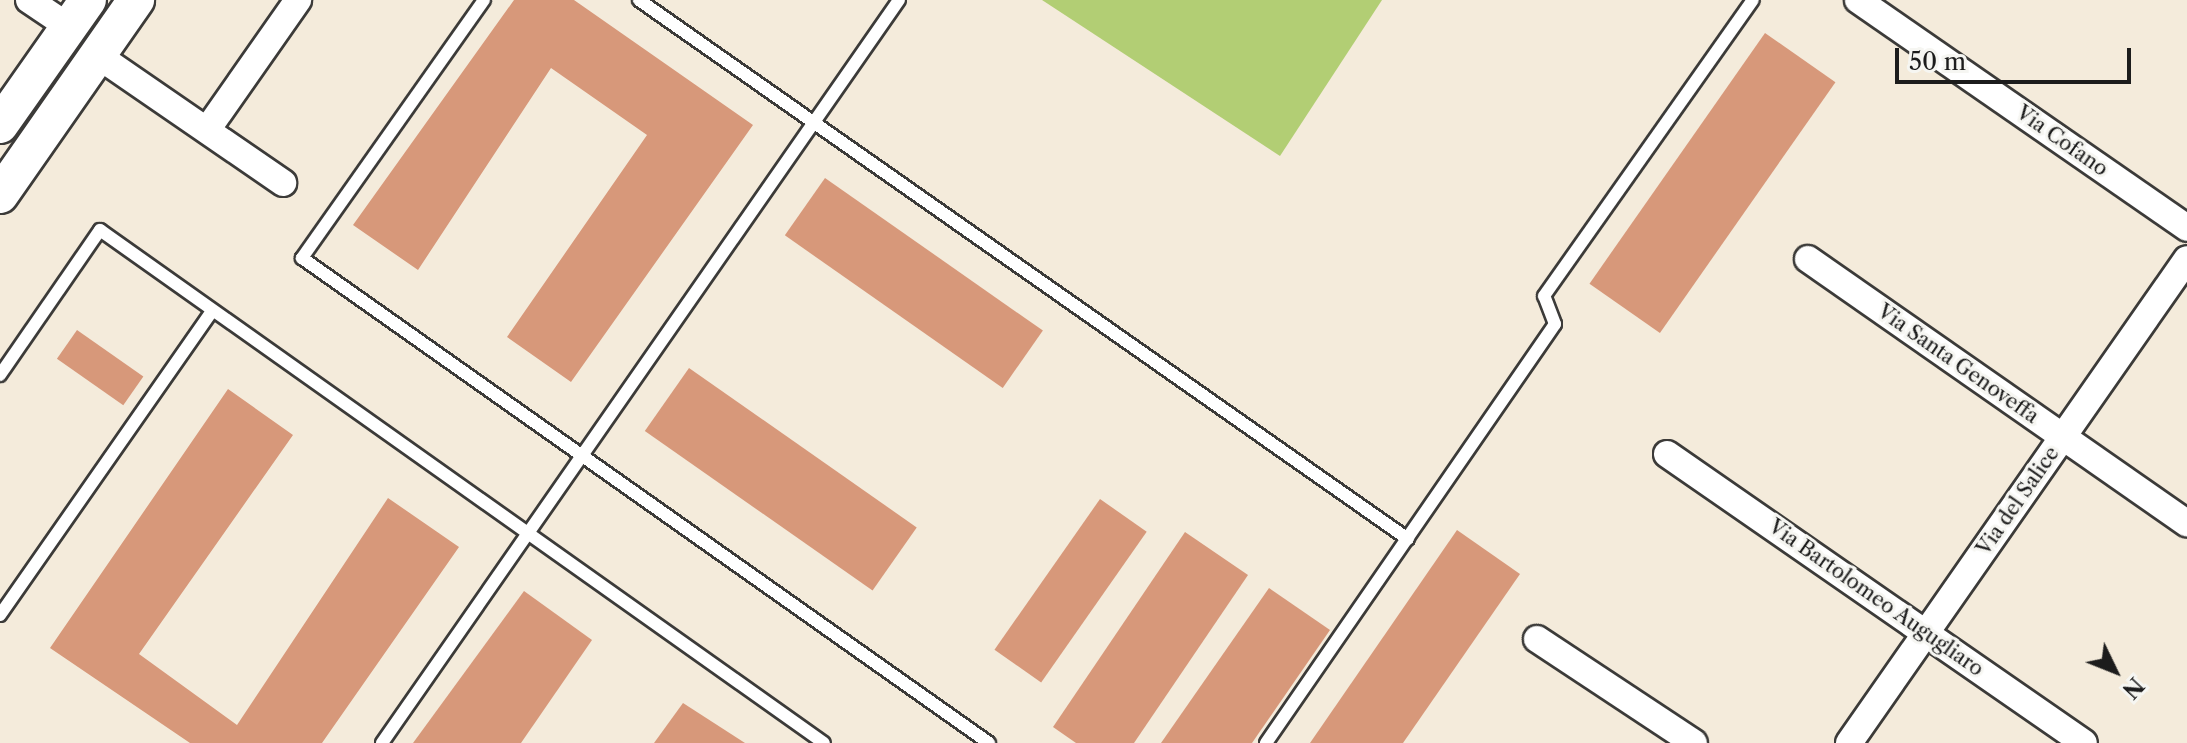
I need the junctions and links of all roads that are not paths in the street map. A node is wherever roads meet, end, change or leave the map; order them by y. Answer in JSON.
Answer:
{"nodes":[{"id":1,"x":29,"y":0,"type":"edge"},
{"id":2,"x":136,"y":0,"type":"edge"},
{"id":3,"x":298,"y":0,"type":"edge"},
{"id":4,"x":484,"y":0,"type":"edge"},
{"id":5,"x":639,"y":0,"type":"edge"},
{"id":6,"x":899,"y":0,"type":"edge"},
{"id":7,"x":1753,"y":0,"type":"edge"},
{"id":8,"x":1858,"y":0,"type":"edge"},
{"id":9,"x":78,"y":14,"type":"edge"},
{"id":10,"x":97,"y":55,"type":"junction"},
{"id":11,"x":814,"y":122,"type":"junction"},
{"id":12,"x":0,"y":125,"type":"edge"},
{"id":13,"x":207,"y":130,"type":"junction"},
{"id":14,"x":283,"y":183,"type":"dead end"},
{"id":15,"x":0,"y":195,"type":"edge"},
{"id":16,"x":2187,"y":228,"type":"edge"},
{"id":17,"x":1808,"y":259,"type":"dead end"},
{"id":18,"x":2187,"y":259,"type":"edge"},
{"id":19,"x":212,"y":311,"type":"junction"},
{"id":20,"x":0,"y":375,"type":"edge"},
{"id":21,"x":2063,"y":437,"type":"junction"},
{"id":22,"x":1667,"y":454,"type":"dead end"},
{"id":23,"x":582,"y":456,"type":"junction"},
{"id":24,"x":2187,"y":523,"type":"edge"},
{"id":25,"x":528,"y":534,"type":"junction"},
{"id":26,"x":1408,"y":539,"type":"junction"},
{"id":27,"x":0,"y":615,"type":"edge"},
{"id":28,"x":1926,"y":633,"type":"junction"},
{"id":29,"x":1537,"y":639,"type":"dead end"},
{"id":30,"x":382,"y":743,"type":"edge"},
{"id":31,"x":824,"y":743,"type":"edge"},
{"id":32,"x":989,"y":743,"type":"edge"},
{"id":33,"x":1266,"y":743,"type":"edge"},
{"id":34,"x":1694,"y":743,"type":"edge"},
{"id":35,"x":1849,"y":743,"type":"edge"},
{"id":36,"x":2084,"y":743,"type":"edge"}],
"edges":[{"from":1,"to":9,"type":"street"},
{"from":2,"to":10,"type":"main road"},
{"from":3,"to":13,"type":"street"},
{"from":4,"to":23,"type":"lane"},
{"from":5,"to":11,"type":"lane"},
{"from":6,"to":11,"type":"lane"},
{"from":7,"to":26,"type":"lane"},
{"from":8,"to":16,"type":"street","name":"Via Cofano"},
{"from":9,"to":12,"type":"main road"},
{"from":10,"to":13,"type":"street"},
{"from":10,"to":15,"type":"main road"},
{"from":11,"to":23,"type":"lane"},
{"from":11,"to":26,"type":"lane"},
{"from":13,"to":14,"type":"street"},
{"from":17,"to":21,"type":"street","name":"Via Santa Genoveffa"},
{"from":18,"to":21,"type":"street","name":"Via del Salice"},
{"from":19,"to":20,"type":"lane"},
{"from":19,"to":25,"type":"lane"},
{"from":19,"to":27,"type":"lane"},
{"from":21,"to":24,"type":"street","name":"Via Santa Genoveffa"},
{"from":21,"to":28,"type":"street","name":"Via del Salice"},
{"from":22,"to":28,"type":"street","name":"Via Bartolomeo Augugliaro"},
{"from":23,"to":25,"type":"lane"},
{"from":23,"to":32,"type":"lane"},
{"from":25,"to":30,"type":"lane"},
{"from":25,"to":31,"type":"lane"},
{"from":26,"to":33,"type":"lane"},
{"from":28,"to":35,"type":"street","name":"Via del Salice"},
{"from":28,"to":36,"type":"street","name":"Via Bartolomeo Augugliaro"},
{"from":29,"to":34,"type":"street"}]}
